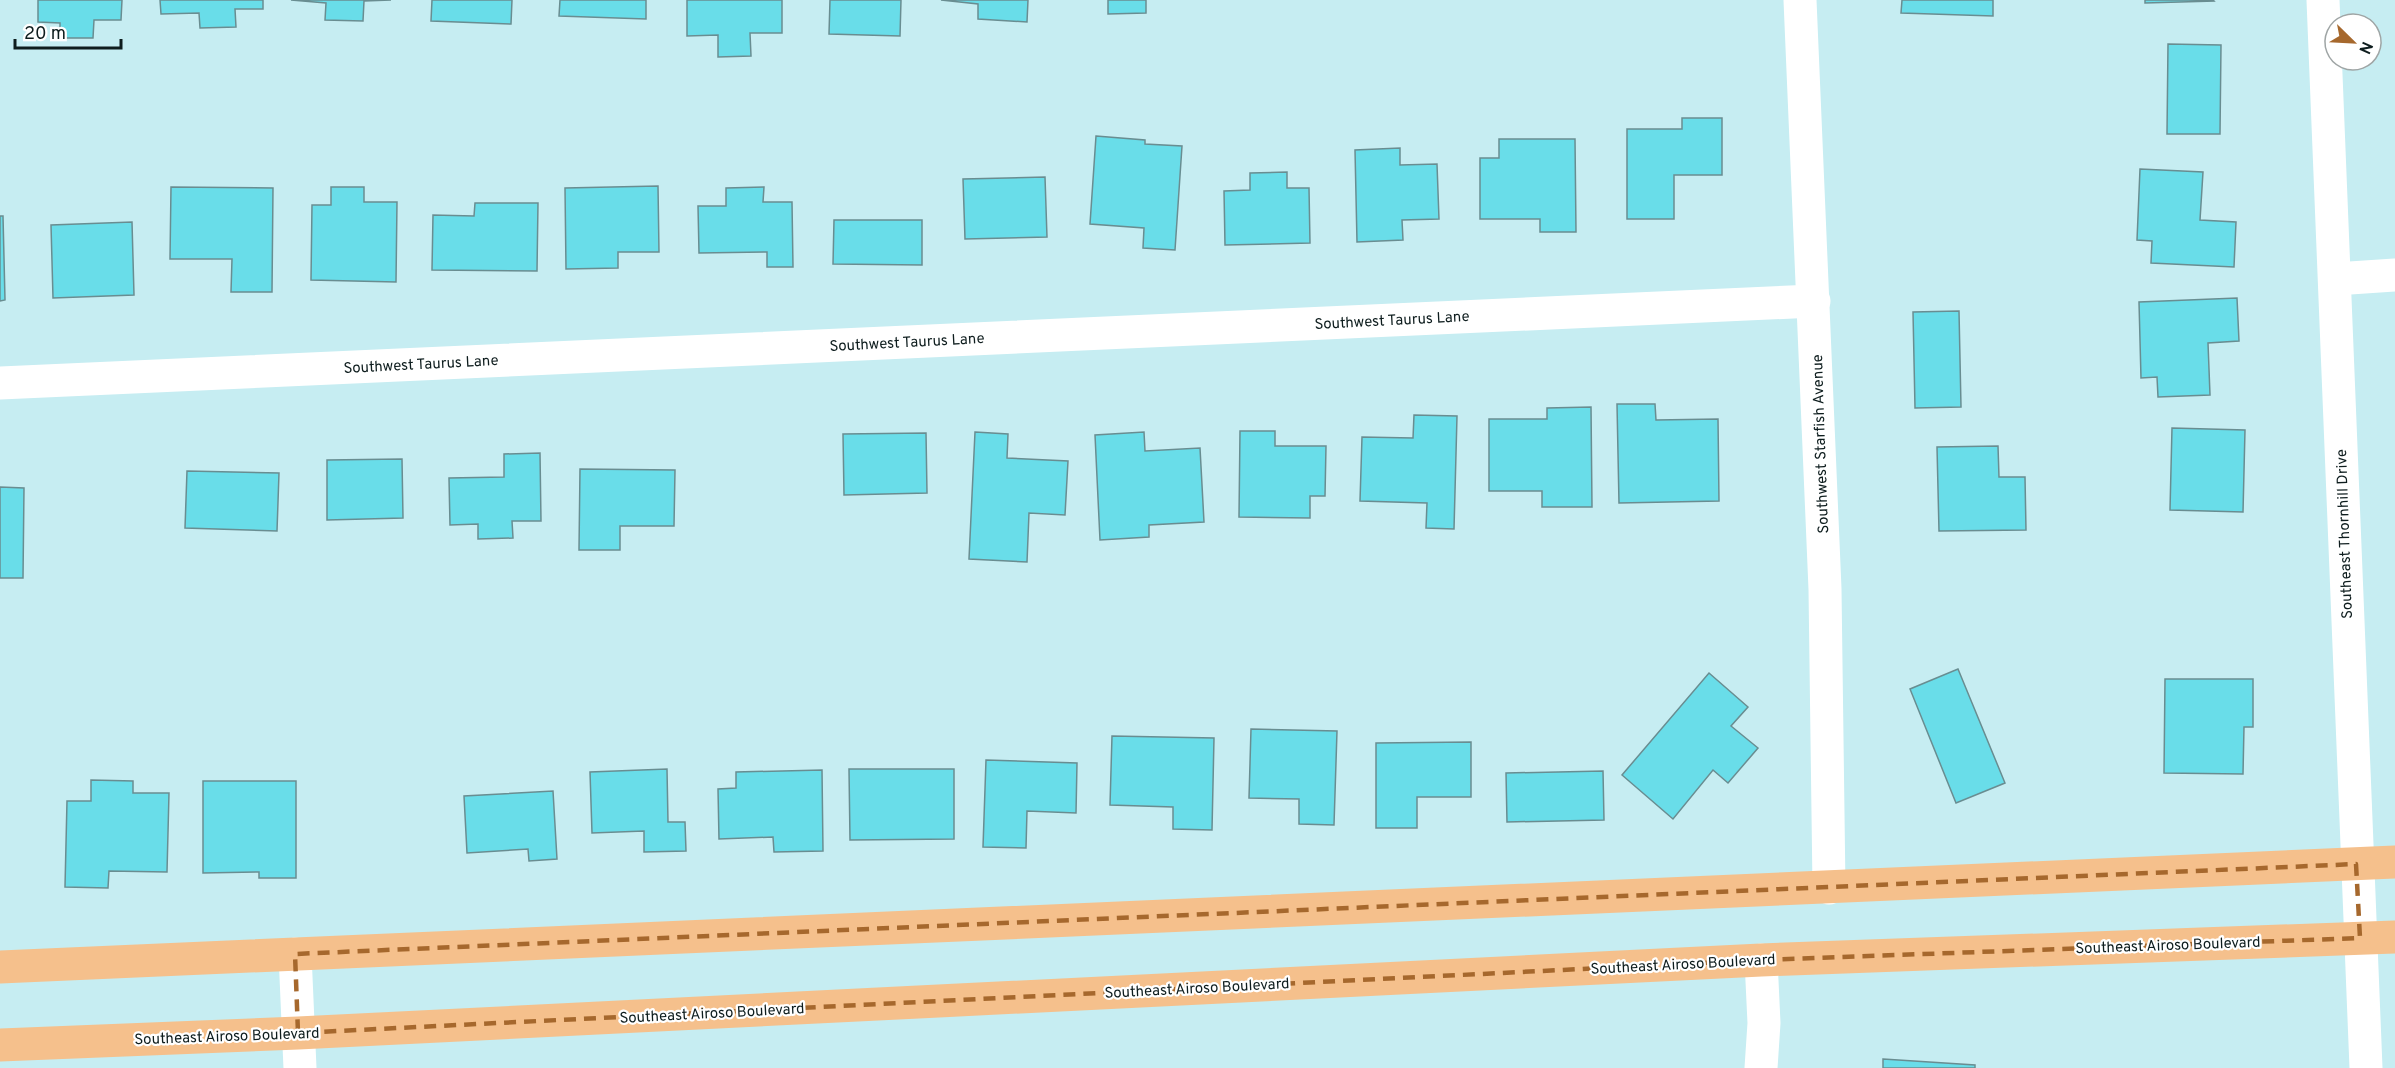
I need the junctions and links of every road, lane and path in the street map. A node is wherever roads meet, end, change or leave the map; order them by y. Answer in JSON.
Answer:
{"nodes":[{"id":1,"x":1800,"y":0,"type":"edge"},
{"id":2,"x":2322,"y":0,"type":"edge"},
{"id":3,"x":2395,"y":275,"type":"edge"},
{"id":4,"x":2335,"y":279,"type":"junction"},
{"id":5,"x":1814,"y":301,"type":"junction"},
{"id":6,"x":0,"y":383,"type":"edge"},
{"id":7,"x":2395,"y":862,"type":"edge"},
{"id":8,"x":2356,"y":864,"type":"junction"},
{"id":9,"x":1829,"y":888,"type":"junction"},
{"id":10,"x":2395,"y":937,"type":"edge"},
{"id":11,"x":2360,"y":938,"type":"junction"},
{"id":12,"x":295,"y":954,"type":"junction"},
{"id":13,"x":1761,"y":960,"type":"junction"},
{"id":14,"x":0,"y":967,"type":"edge"},
{"id":15,"x":298,"y":1033,"type":"junction"},
{"id":16,"x":0,"y":1045,"type":"edge"},
{"id":17,"x":300,"y":1068,"type":"edge"},
{"id":18,"x":1761,"y":1068,"type":"edge"},
{"id":19,"x":2366,"y":1068,"type":"edge"}],
"edges":[{"from":1,"to":5,"type":"street","name":"Southwest Starfish Avenue"},
{"from":2,"to":4,"type":"street","name":"Southeast Thornhill Drive"},
{"from":3,"to":4,"type":"street"},
{"from":4,"to":8,"type":"street","name":"Southeast Thornhill Drive"},
{"from":5,"to":6,"type":"street","name":"Southwest Taurus Lane"},
{"from":5,"to":9,"type":"street","name":"Southwest Starfish Avenue"},
{"from":7,"to":8,"type":"main road"},
{"from":8,"to":9,"type":"main road"},
{"from":8,"to":11,"type":"street","name":"Southeast Thornhill Drive"},
{"from":9,"to":12,"type":"main road"},
{"from":10,"to":11,"type":"main road","name":"Southeast Airoso Boulevard"},
{"from":11,"to":13,"type":"main road","name":"Southeast Airoso Boulevard"},
{"from":11,"to":19,"type":"street","name":"Southeast Thornhill Drive"},
{"from":12,"to":14,"type":"main road"},
{"from":12,"to":15,"type":"street"},
{"from":13,"to":15,"type":"main road","name":"Southeast Airoso Boulevard"},
{"from":13,"to":18,"type":"street"},
{"from":15,"to":16,"type":"main road","name":"Southeast Airoso Boulevard"},
{"from":15,"to":17,"type":"street"}]}
